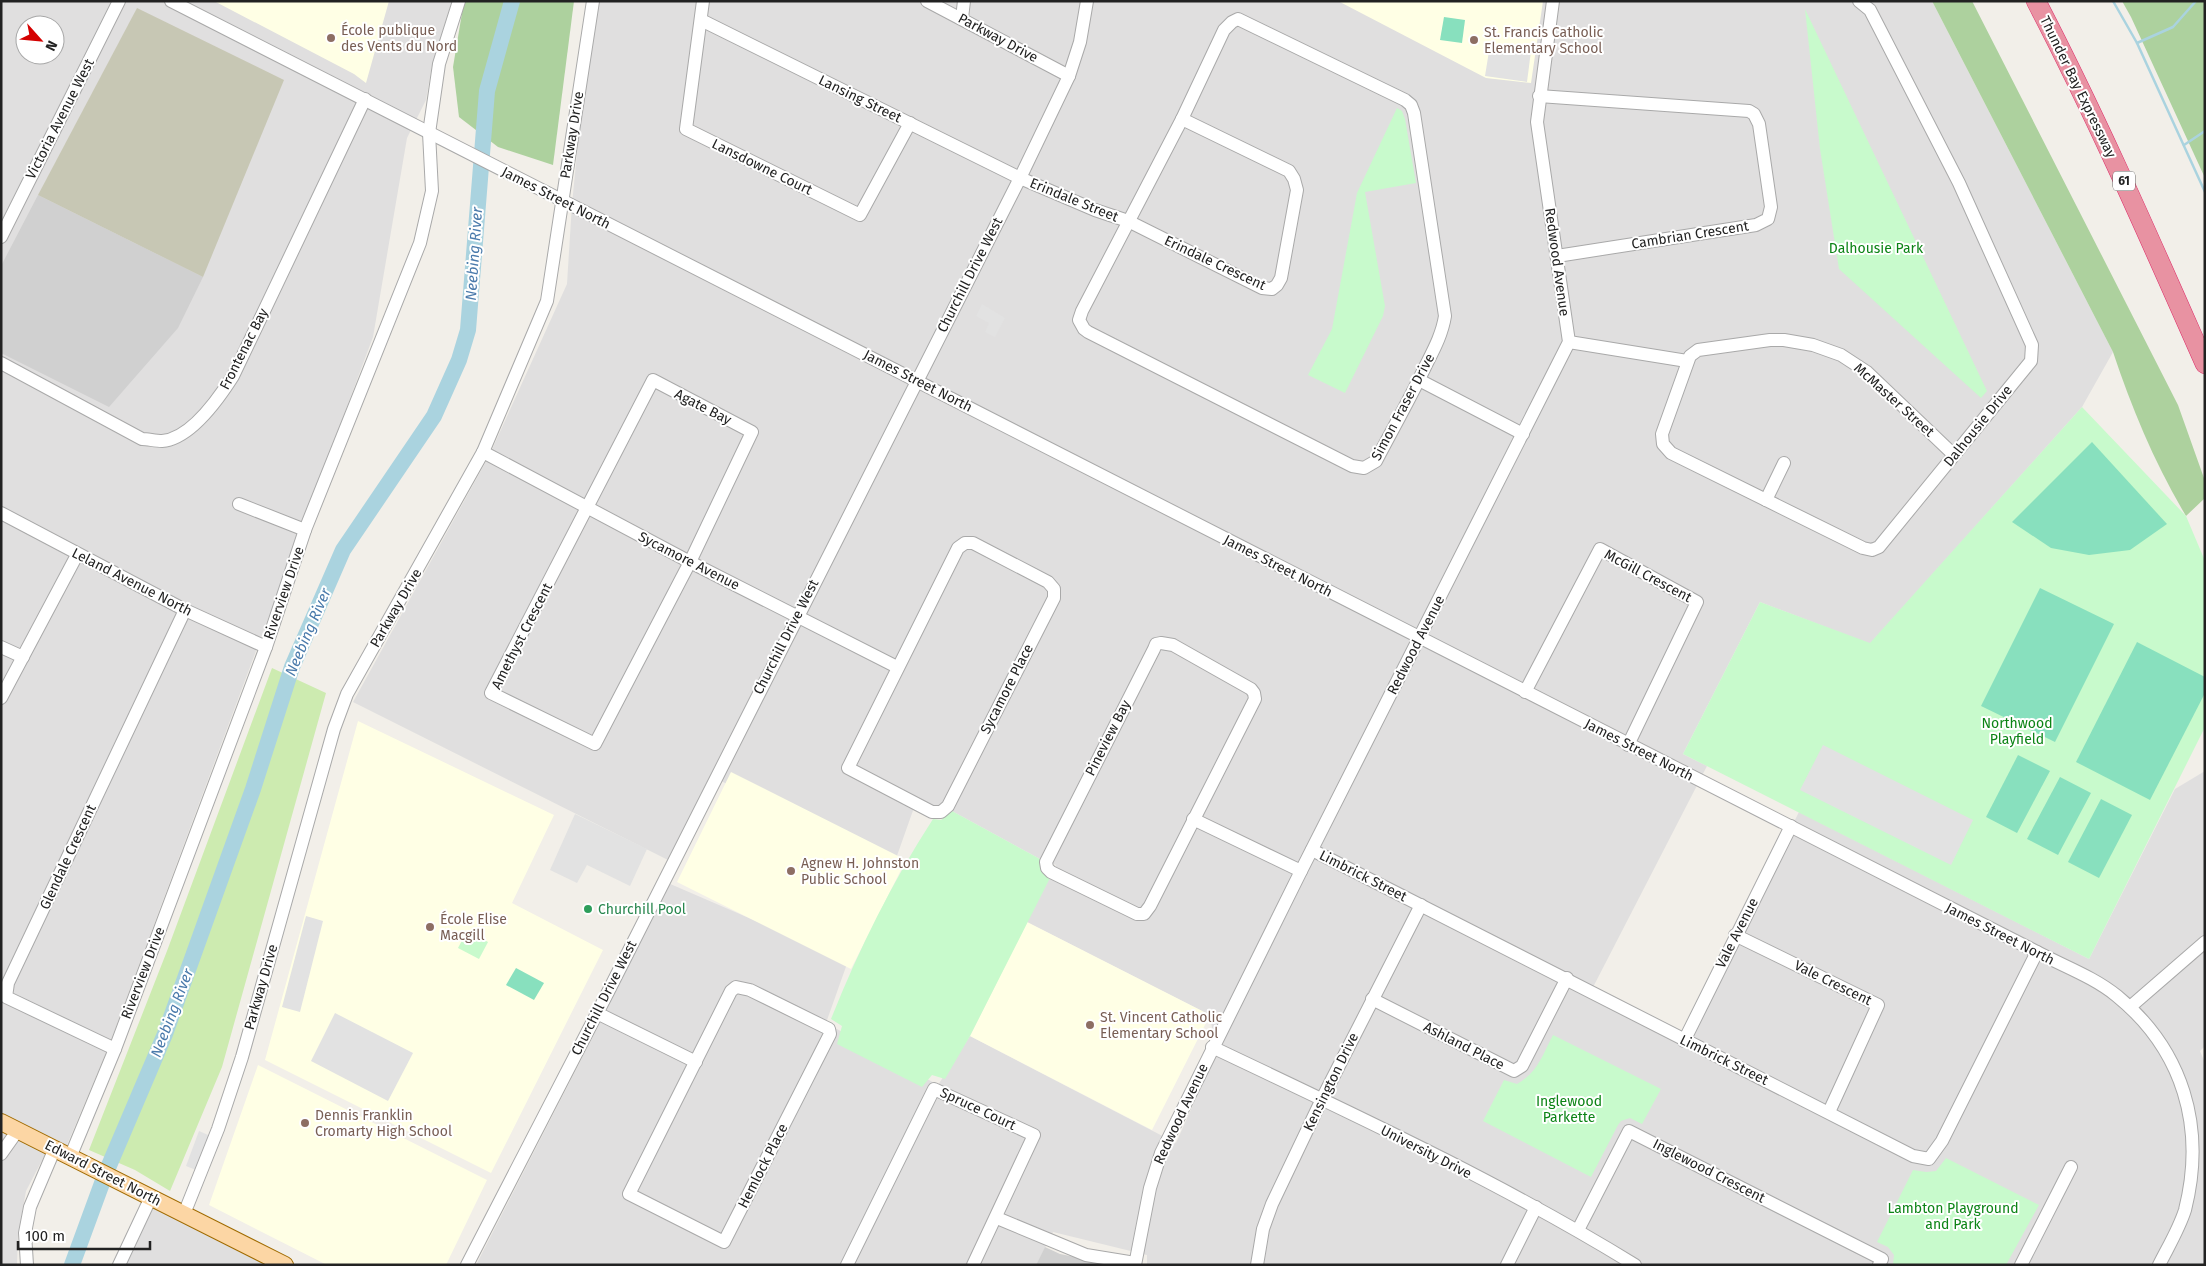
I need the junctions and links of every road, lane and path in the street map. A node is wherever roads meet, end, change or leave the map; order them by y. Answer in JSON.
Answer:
{"nodes":[{"id":1,"x":119,"y":1,"type":"edge"},
{"id":2,"x":170,"y":1,"type":"edge"},
{"id":3,"x":458,"y":1,"type":"edge"},
{"id":4,"x":593,"y":1,"type":"edge"},
{"id":5,"x":703,"y":1,"type":"edge"},
{"id":6,"x":926,"y":1,"type":"edge"},
{"id":7,"x":964,"y":1,"type":"edge"},
{"id":8,"x":1087,"y":1,"type":"edge"},
{"id":9,"x":1553,"y":1,"type":"edge"},
{"id":10,"x":1859,"y":1,"type":"edge"},
{"id":11,"x":2036,"y":1,"type":"edge"},
{"id":12,"x":2049,"y":1,"type":"edge"},
{"id":13,"x":962,"y":18,"type":"junction"},
{"id":14,"x":701,"y":20,"type":"junction"},
{"id":15,"x":1069,"y":76,"type":"junction"},
{"id":16,"x":1539,"y":96,"type":"junction"},
{"id":17,"x":365,"y":99,"type":"junction"},
{"id":18,"x":1182,"y":119,"type":"junction"},
{"id":19,"x":910,"y":123,"type":"junction"},
{"id":20,"x":428,"y":133,"type":"junction"},
{"id":21,"x":1020,"y":178,"type":"junction"},
{"id":22,"x":561,"y":201,"type":"junction"},
{"id":23,"x":6,"y":214,"type":"edge"},
{"id":24,"x":1128,"y":221,"type":"junction"},
{"id":25,"x":1,"y":237,"type":"edge"},
{"id":26,"x":1557,"y":256,"type":"junction"},
{"id":27,"x":2205,"y":335,"type":"edge"},
{"id":28,"x":1569,"y":342,"type":"junction"},
{"id":29,"x":1687,"y":361,"type":"junction"},
{"id":30,"x":1,"y":363,"type":"edge"},
{"id":31,"x":2205,"y":364,"type":"edge"},
{"id":32,"x":916,"y":380,"type":"junction"},
{"id":33,"x":1419,"y":380,"type":"junction"},
{"id":34,"x":1523,"y":434,"type":"junction"},
{"id":35,"x":483,"y":452,"type":"junction"},
{"id":36,"x":1954,"y":455,"type":"junction"},
{"id":37,"x":1784,"y":463,"type":"dead end"},
{"id":38,"x":1766,"y":500,"type":"junction"},
{"id":39,"x":239,"y":504,"type":"dead end"},
{"id":40,"x":588,"y":507,"type":"junction"},
{"id":41,"x":1,"y":513,"type":"edge"},
{"id":42,"x":305,"y":530,"type":"junction"},
{"id":43,"x":77,"y":555,"type":"junction"},
{"id":44,"x":690,"y":562,"type":"junction"},
{"id":45,"x":185,"y":610,"type":"junction"},
{"id":46,"x":797,"y":616,"type":"junction"},
{"id":47,"x":1419,"y":639,"type":"junction"},
{"id":48,"x":266,"y":646,"type":"junction"},
{"id":49,"x":1,"y":647,"type":"edge"},
{"id":50,"x":23,"y":657,"type":"junction"},
{"id":51,"x":897,"y":667,"type":"junction"},
{"id":52,"x":1525,"y":692,"type":"junction"},
{"id":53,"x":1,"y":698,"type":"edge"},
{"id":54,"x":1628,"y":744,"type":"junction"},
{"id":55,"x":1193,"y":819,"type":"junction"},
{"id":56,"x":1791,"y":826,"type":"junction"},
{"id":57,"x":1312,"y":850,"type":"junction"},
{"id":58,"x":1301,"y":872,"type":"junction"},
{"id":59,"x":1421,"y":905,"type":"junction"},
{"id":60,"x":1736,"y":935,"type":"junction"},
{"id":61,"x":2205,"y":942,"type":"edge"},
{"id":62,"x":2037,"y":952,"type":"junction"},
{"id":63,"x":1566,"y":978,"type":"junction"},
{"id":64,"x":1372,"y":999,"type":"junction"},
{"id":65,"x":2130,"y":1007,"type":"junction"},
{"id":66,"x":597,"y":1013,"type":"junction"},
{"id":67,"x":1684,"y":1041,"type":"junction"},
{"id":68,"x":1212,"y":1047,"type":"junction"},
{"id":69,"x":115,"y":1050,"type":"junction"},
{"id":70,"x":696,"y":1062,"type":"junction"},
{"id":71,"x":1322,"y":1099,"type":"junction"},
{"id":72,"x":1829,"y":1112,"type":"junction"},
{"id":73,"x":1,"y":1122,"type":"edge"},
{"id":74,"x":18,"y":1130,"type":"junction"},
{"id":75,"x":55,"y":1148,"type":"junction"},
{"id":76,"x":1,"y":1154,"type":"edge"},
{"id":77,"x":77,"y":1158,"type":"junction"},
{"id":78,"x":2071,"y":1167,"type":"dead end"},
{"id":79,"x":150,"y":1197,"type":"junction"},
{"id":80,"x":1536,"y":1208,"type":"junction"},
{"id":81,"x":184,"y":1214,"type":"junction"},
{"id":82,"x":996,"y":1218,"type":"junction"},
{"id":83,"x":1578,"y":1230,"type":"junction"},
{"id":84,"x":1135,"y":1264,"type":"edge"},
{"id":85,"x":27,"y":1265,"type":"edge"},
{"id":86,"x":119,"y":1265,"type":"edge"},
{"id":87,"x":285,"y":1265,"type":"edge"},
{"id":88,"x":467,"y":1265,"type":"edge"},
{"id":89,"x":847,"y":1265,"type":"edge"},
{"id":90,"x":973,"y":1265,"type":"edge"},
{"id":91,"x":1258,"y":1265,"type":"edge"},
{"id":92,"x":1507,"y":1265,"type":"edge"},
{"id":93,"x":1635,"y":1265,"type":"edge"},
{"id":94,"x":1879,"y":1265,"type":"edge"},
{"id":95,"x":2020,"y":1265,"type":"edge"},
{"id":96,"x":2159,"y":1265,"type":"edge"}],
"edges":[{"from":1,"to":23,"type":"street","name":"Victoria Avenue West"},
{"from":2,"to":17,"type":"street","name":"James Street North"},
{"from":3,"to":20,"type":"street","name":"Riverview Drive"},
{"from":4,"to":22,"type":"street","name":"Parkway Drive"},
{"from":5,"to":14,"type":"street","name":"Lansdowne Court"},
{"from":6,"to":13,"type":"street","name":"Parkway Drive"},
{"from":7,"to":13,"type":"street"},
{"from":8,"to":15,"type":"street","name":"Churchill Drive West"},
{"from":9,"to":16,"type":"street","name":"Redwood Avenue"},
{"from":10,"to":36,"type":"street","name":"Dalhousie Drive"},
{"from":11,"to":31,"type":"highway","name":"Thunder Bay Expressway","number":"61"},
{"from":12,"to":27,"type":"highway","name":"Thunder Bay Expressway","number":"61"},
{"from":13,"to":15,"type":"street","name":"Parkway Drive"},
{"from":14,"to":19,"type":"street","name":"Lansing Street"},
{"from":14,"to":19,"type":"street","name":"Lansdowne Court"},
{"from":15,"to":21,"type":"street","name":"Churchill Drive West"},
{"from":16,"to":26,"type":"street","name":"Redwood Avenue"},
{"from":16,"to":26,"type":"street","name":"Cambrian Crescent"},
{"from":17,"to":20,"type":"street","name":"James Street North"},
{"from":17,"to":30,"type":"street","name":"Frontenac Bay"},
{"from":18,"to":24,"type":"street","name":"Simon Fraser Drive"},
{"from":18,"to":24,"type":"street","name":"Erindale Crescent"},
{"from":18,"to":33,"type":"street","name":"Simon Fraser Drive"},
{"from":19,"to":21,"type":"street","name":"Lansing Street"},
{"from":20,"to":22,"type":"street","name":"James Street North"},
{"from":20,"to":42,"type":"street","name":"Riverview Drive"},
{"from":21,"to":24,"type":"street","name":"Erindale Street"},
{"from":21,"to":32,"type":"street","name":"Churchill Drive West"},
{"from":22,"to":32,"type":"street","name":"James Street North"},
{"from":22,"to":35,"type":"street","name":"Parkway Drive"},
{"from":23,"to":25,"type":"street","name":"Victoria Avenue West"},
{"from":24,"to":33,"type":"street","name":"Simon Fraser Drive"},
{"from":26,"to":28,"type":"street","name":"Redwood Avenue"},
{"from":28,"to":29,"type":"street"},
{"from":28,"to":34,"type":"street","name":"Redwood Avenue"},
{"from":29,"to":36,"type":"street","name":"McMaster Street"},
{"from":29,"to":38,"type":"street","name":"Dalhousie Drive"},
{"from":32,"to":46,"type":"street","name":"Churchill Drive West"},
{"from":32,"to":47,"type":"street","name":"James Street North"},
{"from":33,"to":34,"type":"street"},
{"from":34,"to":47,"type":"street","name":"Redwood Avenue"},
{"from":35,"to":40,"type":"street","name":"Sycamore Avenue"},
{"from":35,"to":81,"type":"street","name":"Parkway Drive"},
{"from":36,"to":38,"type":"street","name":"Dalhousie Drive"},
{"from":37,"to":38,"type":"street"},
{"from":39,"to":42,"type":"street"},
{"from":40,"to":44,"type":"street","name":"Sycamore Avenue"},
{"from":40,"to":44,"type":"street","name":"Agate Bay"},
{"from":40,"to":44,"type":"street","name":"Amethyst Crescent"},
{"from":41,"to":43,"type":"street","name":"Leland Avenue North"},
{"from":42,"to":48,"type":"street","name":"Riverview Drive"},
{"from":43,"to":45,"type":"street","name":"Leland Avenue North"},
{"from":43,"to":50,"type":"street"},
{"from":44,"to":46,"type":"street","name":"Sycamore Avenue"},
{"from":45,"to":48,"type":"street","name":"Leland Avenue North"},
{"from":45,"to":69,"type":"street","name":"Glendale Crescent"},
{"from":46,"to":51,"type":"street","name":"Sycamore Avenue"},
{"from":46,"to":66,"type":"street","name":"Churchill Drive West"},
{"from":47,"to":52,"type":"street","name":"James Street North"},
{"from":47,"to":57,"type":"street","name":"Redwood Avenue"},
{"from":48,"to":69,"type":"street","name":"Riverview Drive"},
{"from":49,"to":50,"type":"street"},
{"from":50,"to":53,"type":"street"},
{"from":51,"to":51,"type":"street","name":"Sycamore Place"},
{"from":52,"to":54,"type":"street","name":"James Street North"},
{"from":52,"to":54,"type":"street","name":"McGill Crescent"},
{"from":54,"to":56,"type":"street","name":"James Street North"},
{"from":55,"to":55,"type":"street","name":"Pineview Bay"},
{"from":55,"to":58,"type":"street"},
{"from":56,"to":60,"type":"street","name":"Vale Avenue"},
{"from":56,"to":62,"type":"street","name":"James Street North"},
{"from":57,"to":58,"type":"street","name":"Redwood Avenue"},
{"from":57,"to":59,"type":"street","name":"Limbrick Street"},
{"from":58,"to":68,"type":"street","name":"Redwood Avenue"},
{"from":59,"to":63,"type":"street","name":"Limbrick Street"},
{"from":59,"to":64,"type":"street","name":"Kensington Drive"},
{"from":60,"to":67,"type":"street","name":"Vale Avenue"},
{"from":60,"to":72,"type":"street","name":"Vale Crescent"},
{"from":61,"to":65,"type":"street"},
{"from":62,"to":65,"type":"street","name":"James Street North"},
{"from":62,"to":72,"type":"street","name":"Limbrick Street"},
{"from":63,"to":64,"type":"street","name":"Ashland Place"},
{"from":63,"to":67,"type":"street","name":"Limbrick Street"},
{"from":64,"to":71,"type":"street","name":"Kensington Drive"},
{"from":65,"to":96,"type":"street","name":"James Street North"},
{"from":66,"to":70,"type":"street"},
{"from":66,"to":88,"type":"street","name":"Churchill Drive West"},
{"from":67,"to":72,"type":"street","name":"Limbrick Street"},
{"from":68,"to":71,"type":"street","name":"University Drive"},
{"from":68,"to":84,"type":"street","name":"Redwood Avenue"},
{"from":69,"to":77,"type":"street","name":"Riverview Drive"},
{"from":70,"to":70,"type":"street","name":"Hemlock Place"},
{"from":71,"to":80,"type":"street","name":"University Drive"},
{"from":71,"to":91,"type":"street","name":"Kensington Drive"},
{"from":73,"to":74,"type":"main road","name":"Edward Street North"},
{"from":74,"to":75,"type":"main road","name":"Edward Street North"},
{"from":74,"to":76,"type":"street"},
{"from":75,"to":77,"type":"main road","name":"Edward Street North"},
{"from":75,"to":85,"type":"street"},
{"from":77,"to":79,"type":"main road","name":"Edward Street North"},
{"from":78,"to":95,"type":"street"},
{"from":79,"to":81,"type":"main road","name":"Edward Street North"},
{"from":79,"to":86,"type":"street"},
{"from":80,"to":83,"type":"street","name":"University Drive"},
{"from":80,"to":92,"type":"street"},
{"from":81,"to":87,"type":"main road","name":"Edward Street North"},
{"from":82,"to":84,"type":"street"},
{"from":82,"to":89,"type":"street","name":"Spruce Court"},
{"from":82,"to":90,"type":"street","name":"Spruce Court"},
{"from":83,"to":93,"type":"street","name":"University Drive"},
{"from":83,"to":94,"type":"street","name":"Inglewood Crescent"}]}
